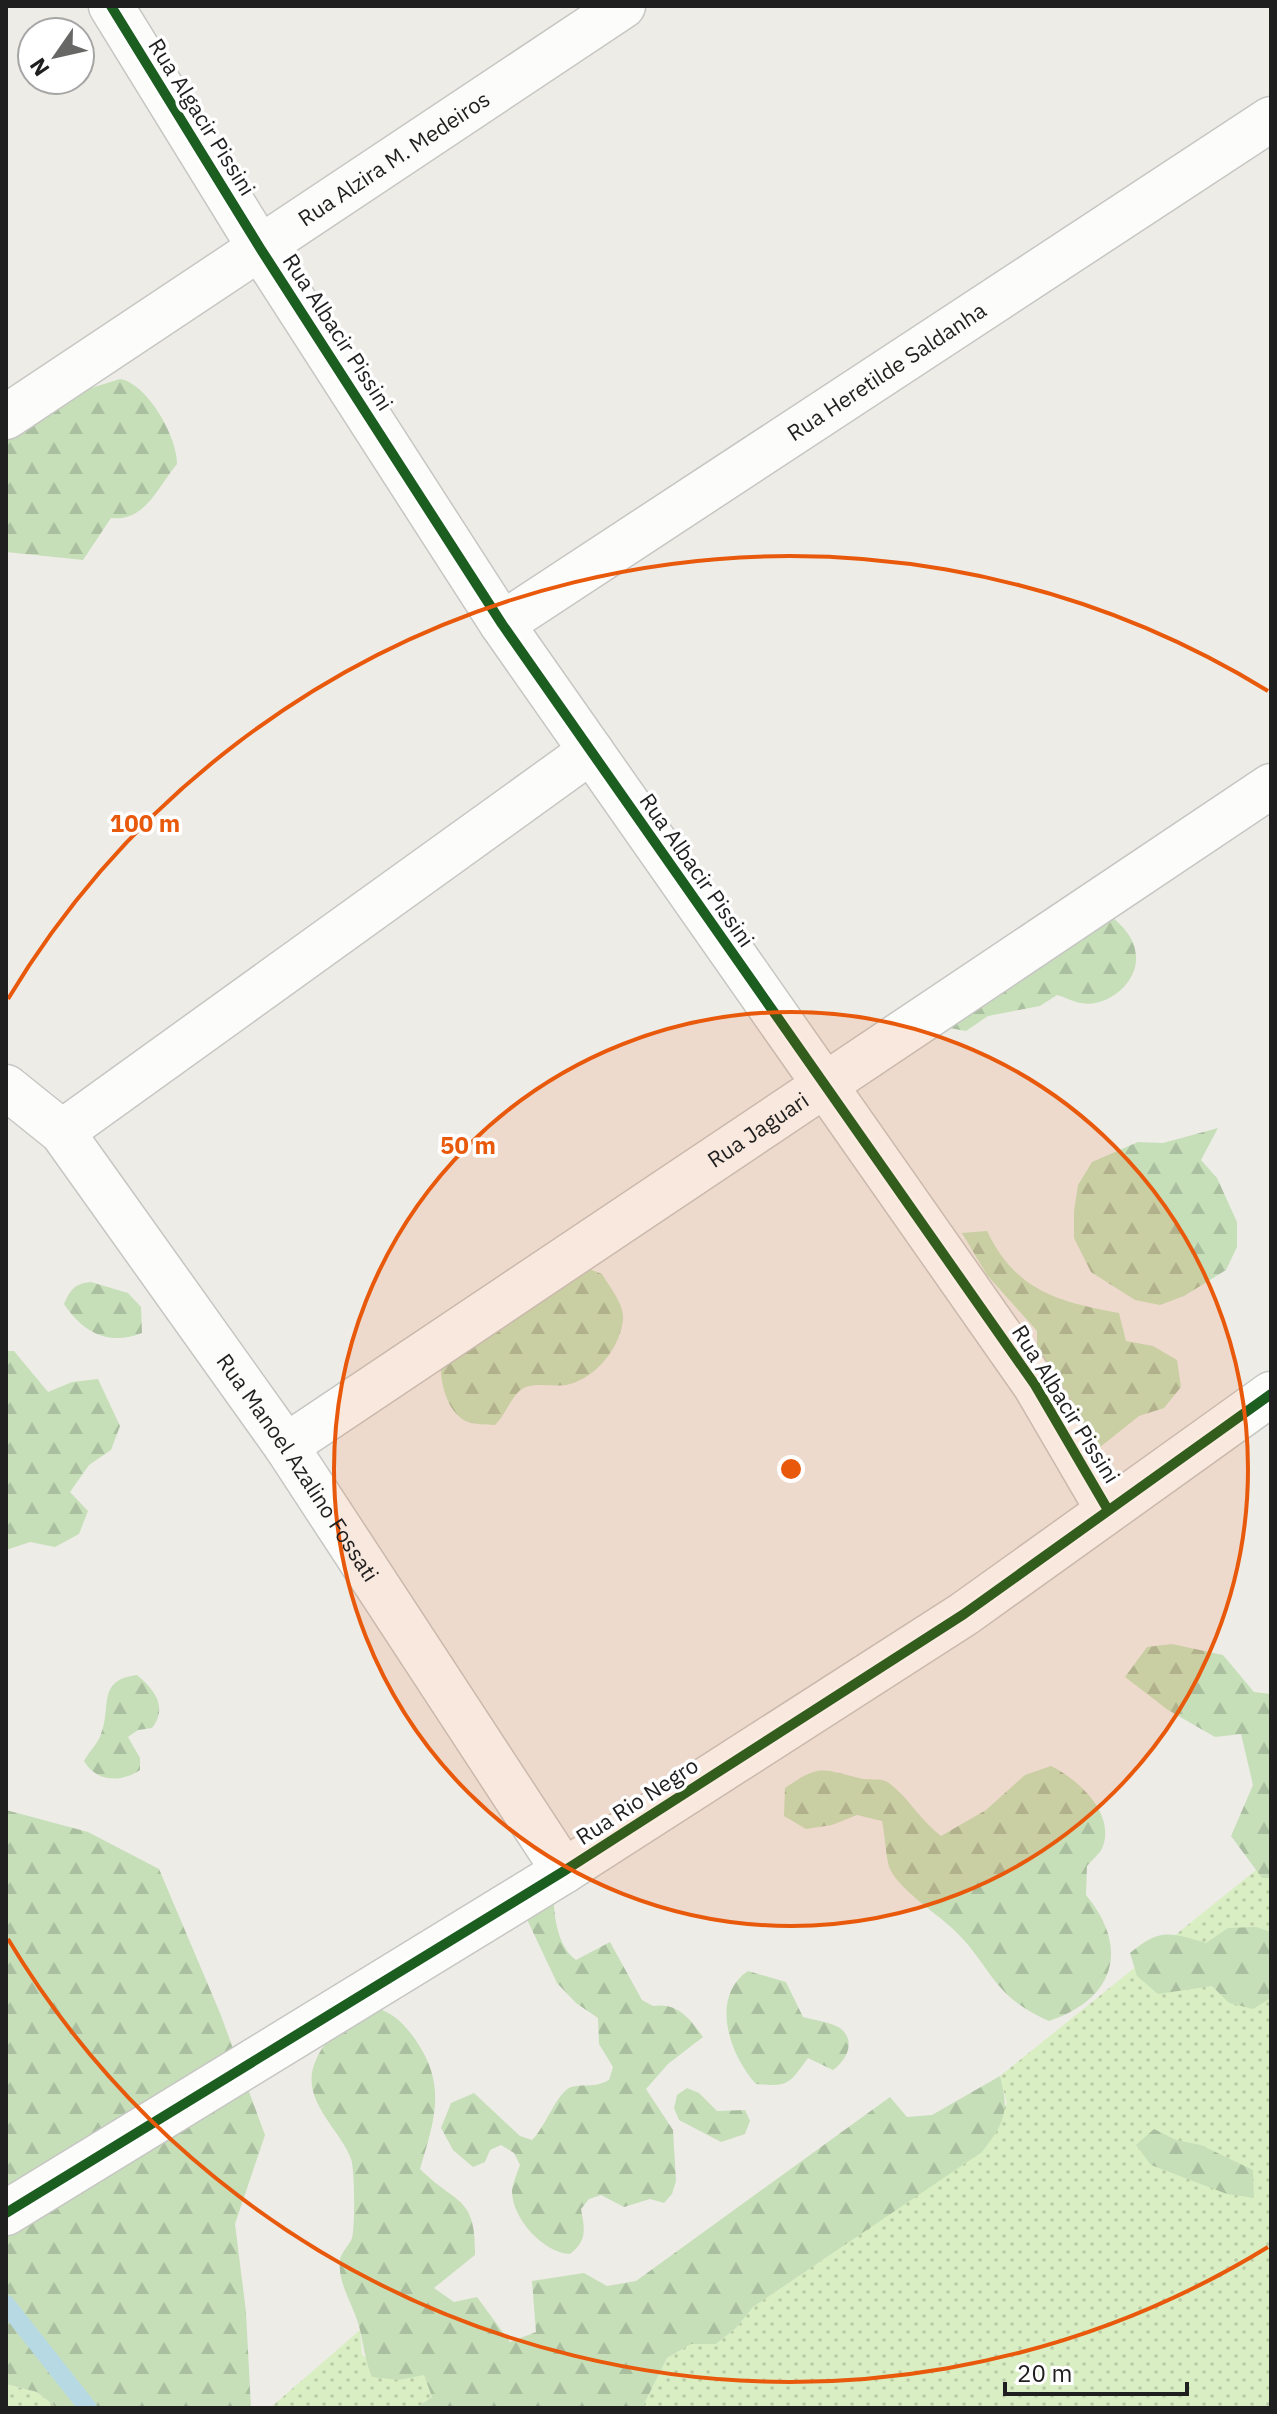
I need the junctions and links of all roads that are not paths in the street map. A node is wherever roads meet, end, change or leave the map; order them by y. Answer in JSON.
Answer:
{"nodes":[{"id":1,"x":111,"y":6,"type":"edge"},
{"id":2,"x":623,"y":6,"type":"edge"},
{"id":3,"x":1271,"y":119,"type":"edge"},
{"id":4,"x":260,"y":248,"type":"junction"},
{"id":5,"x":6,"y":417,"type":"edge"},
{"id":6,"x":502,"y":624,"type":"junction"},
{"id":7,"x":591,"y":751,"type":"junction"},
{"id":8,"x":1271,"y":786,"type":"edge"},
{"id":9,"x":6,"y":1087,"type":"edge"},
{"id":10,"x":823,"y":1087,"type":"junction"},
{"id":11,"x":62,"y":1132,"type":"junction"},
{"id":12,"x":1271,"y":1394,"type":"edge"},
{"id":13,"x":286,"y":1446,"type":"junction"},
{"id":14,"x":1108,"y":1510,"type":"junction"},
{"id":15,"x":564,"y":1871,"type":"junction"},
{"id":16,"x":6,"y":2213,"type":"edge"}],
"edges":[{"from":1,"to":4,"type":"street","name":"Rua Algacir Pissini"},
{"from":2,"to":4,"type":"street","name":"Rua Alzira M. Medeiros"},
{"from":3,"to":6,"type":"street","name":"Rua Heretilde Saldanha"},
{"from":4,"to":5,"type":"street","name":"Rua Alzira M. Medeiros"},
{"from":4,"to":6,"type":"street","name":"Rua Albacir Pissini"},
{"from":6,"to":7,"type":"street","name":"Rua Albacir Pissini"},
{"from":7,"to":10,"type":"street","name":"Rua Albacir Pissini"},
{"from":7,"to":11,"type":"street"},
{"from":8,"to":10,"type":"street","name":"Rua Jaguari"},
{"from":9,"to":11,"type":"street","name":"Rua Manoel Azalino Fossati"},
{"from":10,"to":13,"type":"street","name":"Rua Jaguari"},
{"from":10,"to":14,"type":"street","name":"Rua Albacir Pissini"},
{"from":11,"to":13,"type":"street","name":"Rua Manoel Azalino Fossati"},
{"from":12,"to":14,"type":"street","name":"Rua Rio Negro"},
{"from":13,"to":15,"type":"street","name":"Rua Manoel Azalino Fossati"},
{"from":14,"to":15,"type":"street","name":"Rua Rio Negro"},
{"from":15,"to":16,"type":"street","name":"Rua Rio Negro"}]}
